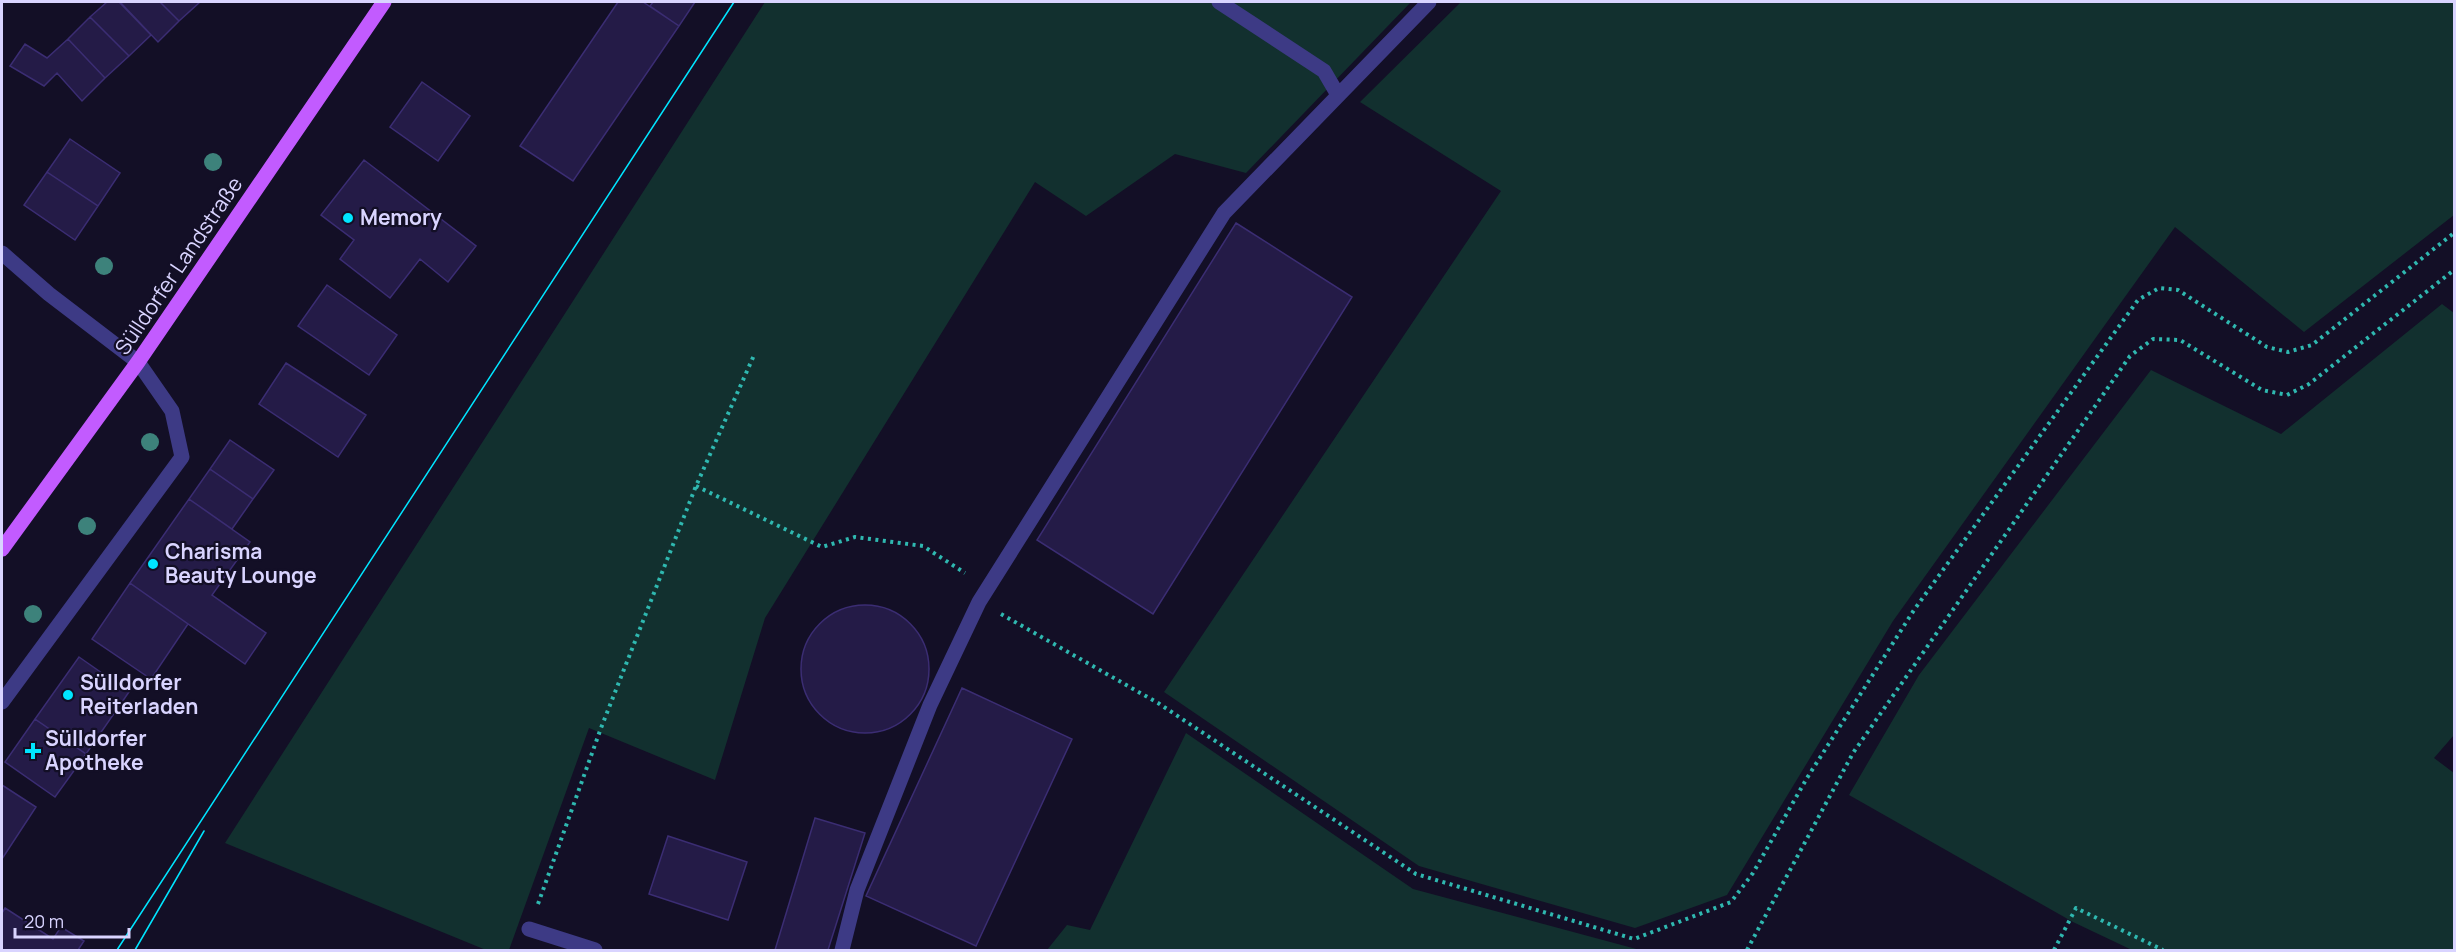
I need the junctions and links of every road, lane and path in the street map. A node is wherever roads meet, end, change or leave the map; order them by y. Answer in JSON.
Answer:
{"nodes":[{"id":1,"x":384,"y":2,"type":"edge"},
{"id":2,"x":1219,"y":2,"type":"edge"},
{"id":3,"x":1429,"y":2,"type":"edge"},
{"id":4,"x":1338,"y":95,"type":"junction"},
{"id":5,"x":2454,"y":233,"type":"edge"},
{"id":6,"x":2,"y":253,"type":"edge"},
{"id":7,"x":2454,"y":270,"type":"edge"},
{"id":8,"x":755,"y":352,"type":"dead end"},
{"id":9,"x":138,"y":362,"type":"junction"},
{"id":10,"x":696,"y":486,"type":"junction"},
{"id":11,"x":2,"y":549,"type":"edge"},
{"id":12,"x":988,"y":587,"type":"junction"},
{"id":13,"x":979,"y":602,"type":"junction"},
{"id":14,"x":2,"y":702,"type":"edge"},
{"id":15,"x":529,"y":929,"type":"joint"},
{"id":16,"x":595,"y":951,"type":"edge"},
{"id":17,"x":842,"y":951,"type":"edge"},
{"id":18,"x":1746,"y":951,"type":"edge"},
{"id":19,"x":2055,"y":951,"type":"edge"},
{"id":20,"x":2163,"y":951,"type":"edge"}],
"edges":[{"from":1,"to":9,"type":"main road","name":"Sülldorfer Landstraße"},
{"from":2,"to":4,"type":"street"},
{"from":3,"to":4,"type":"street"},
{"from":4,"to":12,"type":"street"},
{"from":5,"to":13,"type":"path"},
{"from":6,"to":9,"type":"street"},
{"from":7,"to":18,"type":"path"},
{"from":8,"to":10,"type":"path"},
{"from":9,"to":11,"type":"main road","name":"Sülldorfer Landstraße"},
{"from":9,"to":14,"type":"street"},
{"from":10,"to":12,"type":"path"},
{"from":10,"to":15,"type":"path"},
{"from":12,"to":13,"type":"street"},
{"from":13,"to":17,"type":"street"},
{"from":15,"to":16,"type":"street"},
{"from":19,"to":20,"type":"path"}]}
